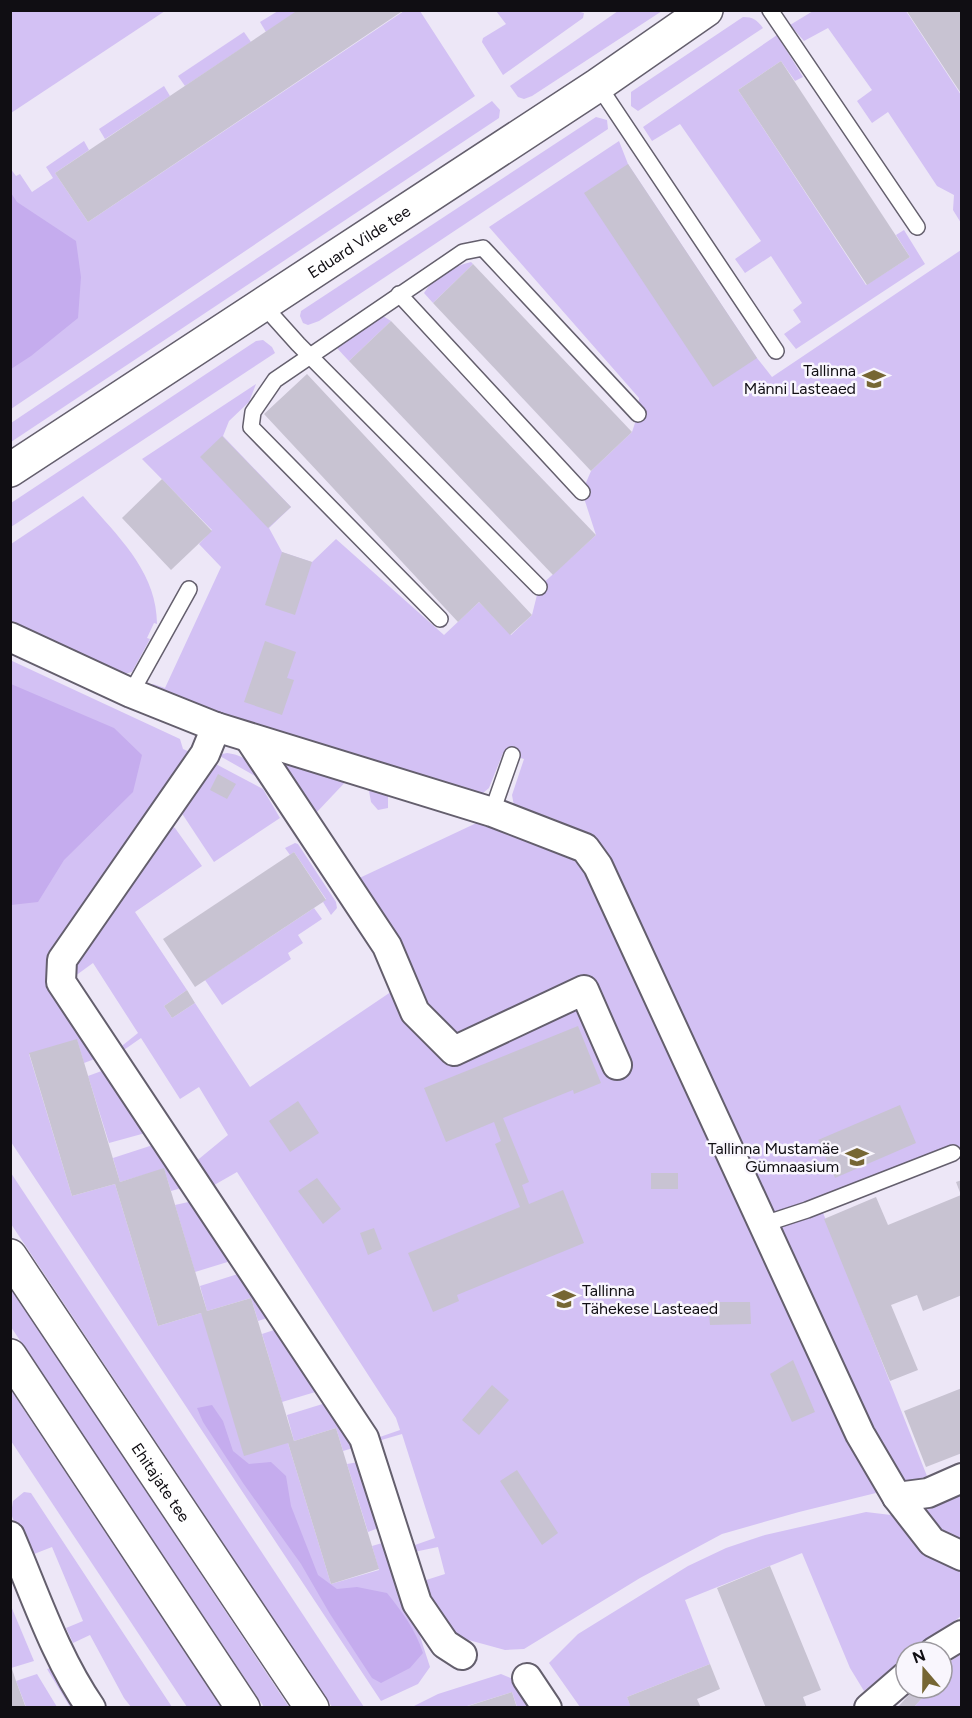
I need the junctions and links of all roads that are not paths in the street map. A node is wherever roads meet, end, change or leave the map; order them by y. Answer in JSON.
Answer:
{"nodes":[{"id":1,"x":706,"y":10,"type":"edge"},
{"id":2,"x":770,"y":10,"type":"edge"},
{"id":3,"x":598,"y":85,"type":"junction"},
{"id":4,"x":916,"y":227,"type":"dead end"},
{"id":5,"x":399,"y":294,"type":"junction"},
{"id":6,"x":263,"y":305,"type":"junction"},
{"id":7,"x":776,"y":351,"type":"dead end"},
{"id":8,"x":310,"y":356,"type":"junction"},
{"id":9,"x":638,"y":414,"type":"dead end"},
{"id":10,"x":10,"y":470,"type":"edge"},
{"id":11,"x":582,"y":492,"type":"dead end"},
{"id":12,"x":539,"y":587,"type":"dead end"},
{"id":13,"x":189,"y":589,"type":"dead end"},
{"id":14,"x":440,"y":619,"type":"dead end"},
{"id":15,"x":10,"y":637,"type":"edge"},
{"id":16,"x":131,"y":693,"type":"junction"},
{"id":17,"x":216,"y":727,"type":"junction"},
{"id":18,"x":249,"y":738,"type":"junction"},
{"id":19,"x":512,"y":755,"type":"dead end"},
{"id":20,"x":492,"y":812,"type":"junction"},
{"id":21,"x":616,"y":1065,"type":"dead end"},
{"id":22,"x":953,"y":1153,"type":"dead end"},
{"id":23,"x":764,"y":1224,"type":"junction"},
{"id":24,"x":10,"y":1256,"type":"edge"},
{"id":25,"x":10,"y":1356,"type":"edge"},
{"id":26,"x":962,"y":1478,"type":"edge"},
{"id":27,"x":897,"y":1497,"type":"junction"},
{"id":28,"x":10,"y":1536,"type":"edge"},
{"id":29,"x":962,"y":1556,"type":"edge"},
{"id":30,"x":462,"y":1655,"type":"dead end"},
{"id":31,"x":527,"y":1678,"type":"dead end"},
{"id":32,"x":894,"y":1686,"type":"edge"},
{"id":33,"x":91,"y":1707,"type":"edge"},
{"id":34,"x":243,"y":1707,"type":"edge"},
{"id":35,"x":312,"y":1707,"type":"edge"},
{"id":36,"x":547,"y":1707,"type":"edge"},
{"id":37,"x":869,"y":1707,"type":"edge"}],
"edges":[{"from":1,"to":3,"type":"main road","name":"Eduard Vilde tee"},
{"from":2,"to":4,"type":"lane"},
{"from":3,"to":6,"type":"main road","name":"Eduard Vilde tee"},
{"from":3,"to":7,"type":"lane"},
{"from":5,"to":8,"type":"lane"},
{"from":5,"to":9,"type":"lane"},
{"from":5,"to":11,"type":"lane"},
{"from":6,"to":8,"type":"lane"},
{"from":6,"to":10,"type":"main road","name":"Eduard Vilde tee"},
{"from":8,"to":12,"type":"lane"},
{"from":8,"to":14,"type":"lane"},
{"from":13,"to":16,"type":"lane"},
{"from":15,"to":16,"type":"street"},
{"from":16,"to":17,"type":"street"},
{"from":17,"to":18,"type":"street"},
{"from":17,"to":30,"type":"street"},
{"from":18,"to":20,"type":"street"},
{"from":18,"to":21,"type":"street"},
{"from":19,"to":20,"type":"lane"},
{"from":20,"to":23,"type":"street"},
{"from":22,"to":23,"type":"lane"},
{"from":23,"to":27,"type":"street"},
{"from":24,"to":35,"type":"main road","name":"Ehitajate tee"},
{"from":25,"to":34,"type":"main road"},
{"from":26,"to":27,"type":"street"},
{"from":27,"to":29,"type":"street"},
{"from":28,"to":33,"type":"street"},
{"from":31,"to":36,"type":"street"},
{"from":32,"to":37,"type":"street"}]}
